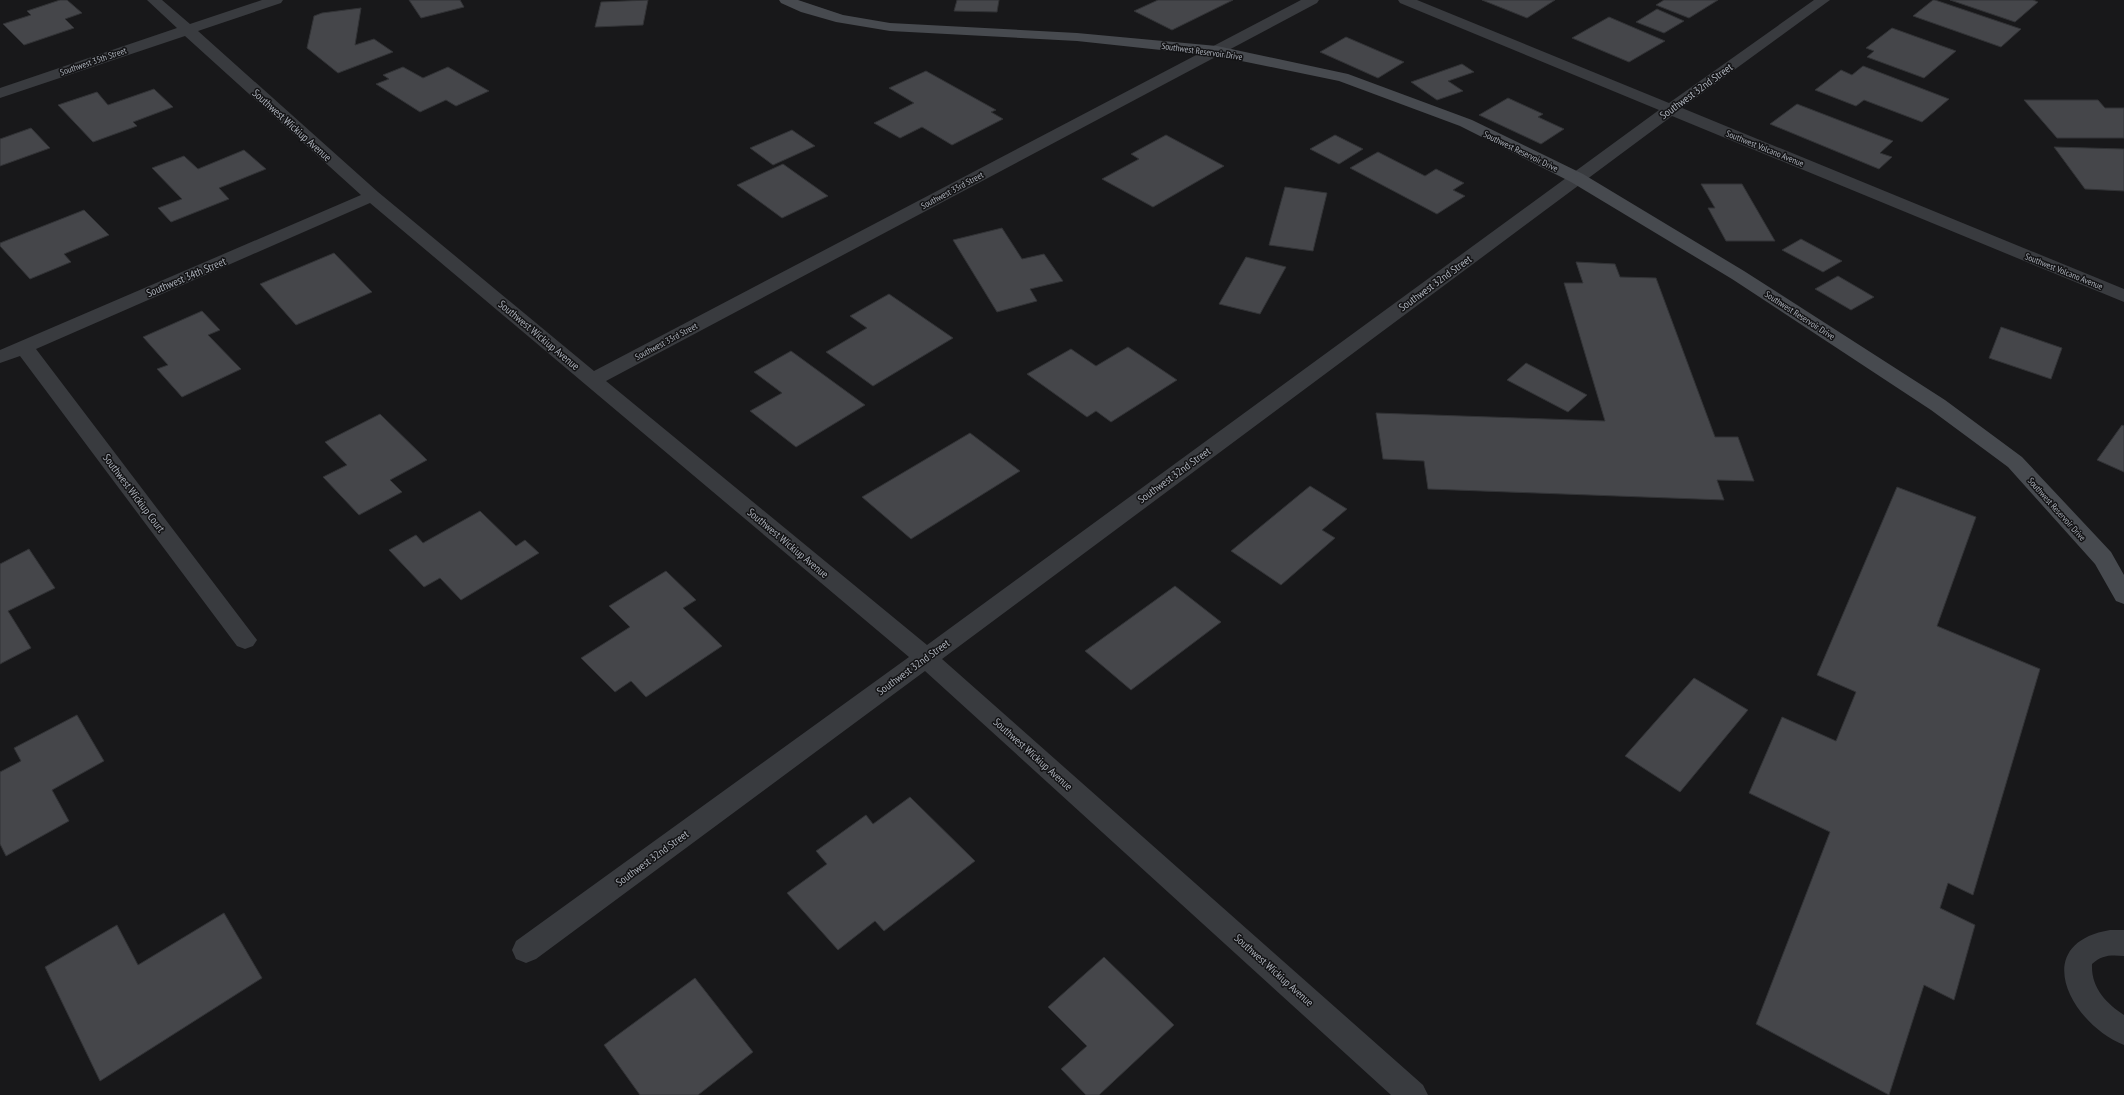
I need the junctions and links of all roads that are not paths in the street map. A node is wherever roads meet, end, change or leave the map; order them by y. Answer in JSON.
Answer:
{"nodes":[{"id":1,"x":154,"y":0,"type":"edge"},
{"id":2,"x":276,"y":0,"type":"edge"},
{"id":3,"x":786,"y":0,"type":"edge"},
{"id":4,"x":1312,"y":0,"type":"edge"},
{"id":5,"x":1405,"y":0,"type":"edge"},
{"id":6,"x":1823,"y":0,"type":"edge"},
{"id":7,"x":186,"y":29,"type":"junction"},
{"id":8,"x":1217,"y":51,"type":"junction"},
{"id":9,"x":0,"y":94,"type":"edge"},
{"id":10,"x":1671,"y":109,"type":"junction"},
{"id":11,"x":1577,"y":178,"type":"junction"},
{"id":12,"x":372,"y":196,"type":"junction"},
{"id":13,"x":2124,"y":296,"type":"edge"},
{"id":14,"x":24,"y":347,"type":"junction"},
{"id":15,"x":0,"y":357,"type":"edge"},
{"id":16,"x":592,"y":380,"type":"junction"},
{"id":17,"x":2124,"y":595,"type":"edge"},
{"id":18,"x":245,"y":640,"type":"dead end"},
{"id":19,"x":926,"y":658,"type":"junction"},
{"id":20,"x":2124,"y":943,"type":"edge"},
{"id":21,"x":526,"y":950,"type":"dead end"},
{"id":22,"x":2124,"y":1032,"type":"edge"},
{"id":23,"x":1413,"y":1095,"type":"edge"}],
"edges":[{"from":1,"to":7,"type":"street","name":"Southwest Wickiup Avenue"},
{"from":2,"to":7,"type":"street","name":"Southwest 35th Street"},
{"from":3,"to":8,"type":"street","name":"Southwest Reservoir Drive"},
{"from":4,"to":8,"type":"street","name":"Southwest 33rd Street"},
{"from":5,"to":10,"type":"street","name":"Southwest Volcano Avenue"},
{"from":6,"to":10,"type":"street","name":"Southwest 32nd Street"},
{"from":7,"to":9,"type":"street","name":"Southwest 35th Street"},
{"from":7,"to":12,"type":"street","name":"Southwest Wickiup Avenue"},
{"from":8,"to":11,"type":"street","name":"Southwest Reservoir Drive"},
{"from":8,"to":16,"type":"street","name":"Southwest 33rd Street"},
{"from":10,"to":11,"type":"street","name":"Southwest 32nd Street"},
{"from":10,"to":13,"type":"street","name":"Southwest Volcano Avenue"},
{"from":11,"to":17,"type":"street","name":"Southwest Reservoir Drive"},
{"from":11,"to":19,"type":"street","name":"Southwest 32nd Street"},
{"from":12,"to":14,"type":"street","name":"Southwest 34th Street"},
{"from":12,"to":16,"type":"street","name":"Southwest Wickiup Avenue"},
{"from":14,"to":15,"type":"street","name":"Southwest 34th Street"},
{"from":14,"to":18,"type":"street","name":"Southwest Wickiup Court"},
{"from":16,"to":19,"type":"street","name":"Southwest Wickiup Avenue"},
{"from":19,"to":21,"type":"street","name":"Southwest 32nd Street"},
{"from":19,"to":23,"type":"street","name":"Southwest Wickiup Avenue"},
{"from":20,"to":22,"type":"street"}]}
